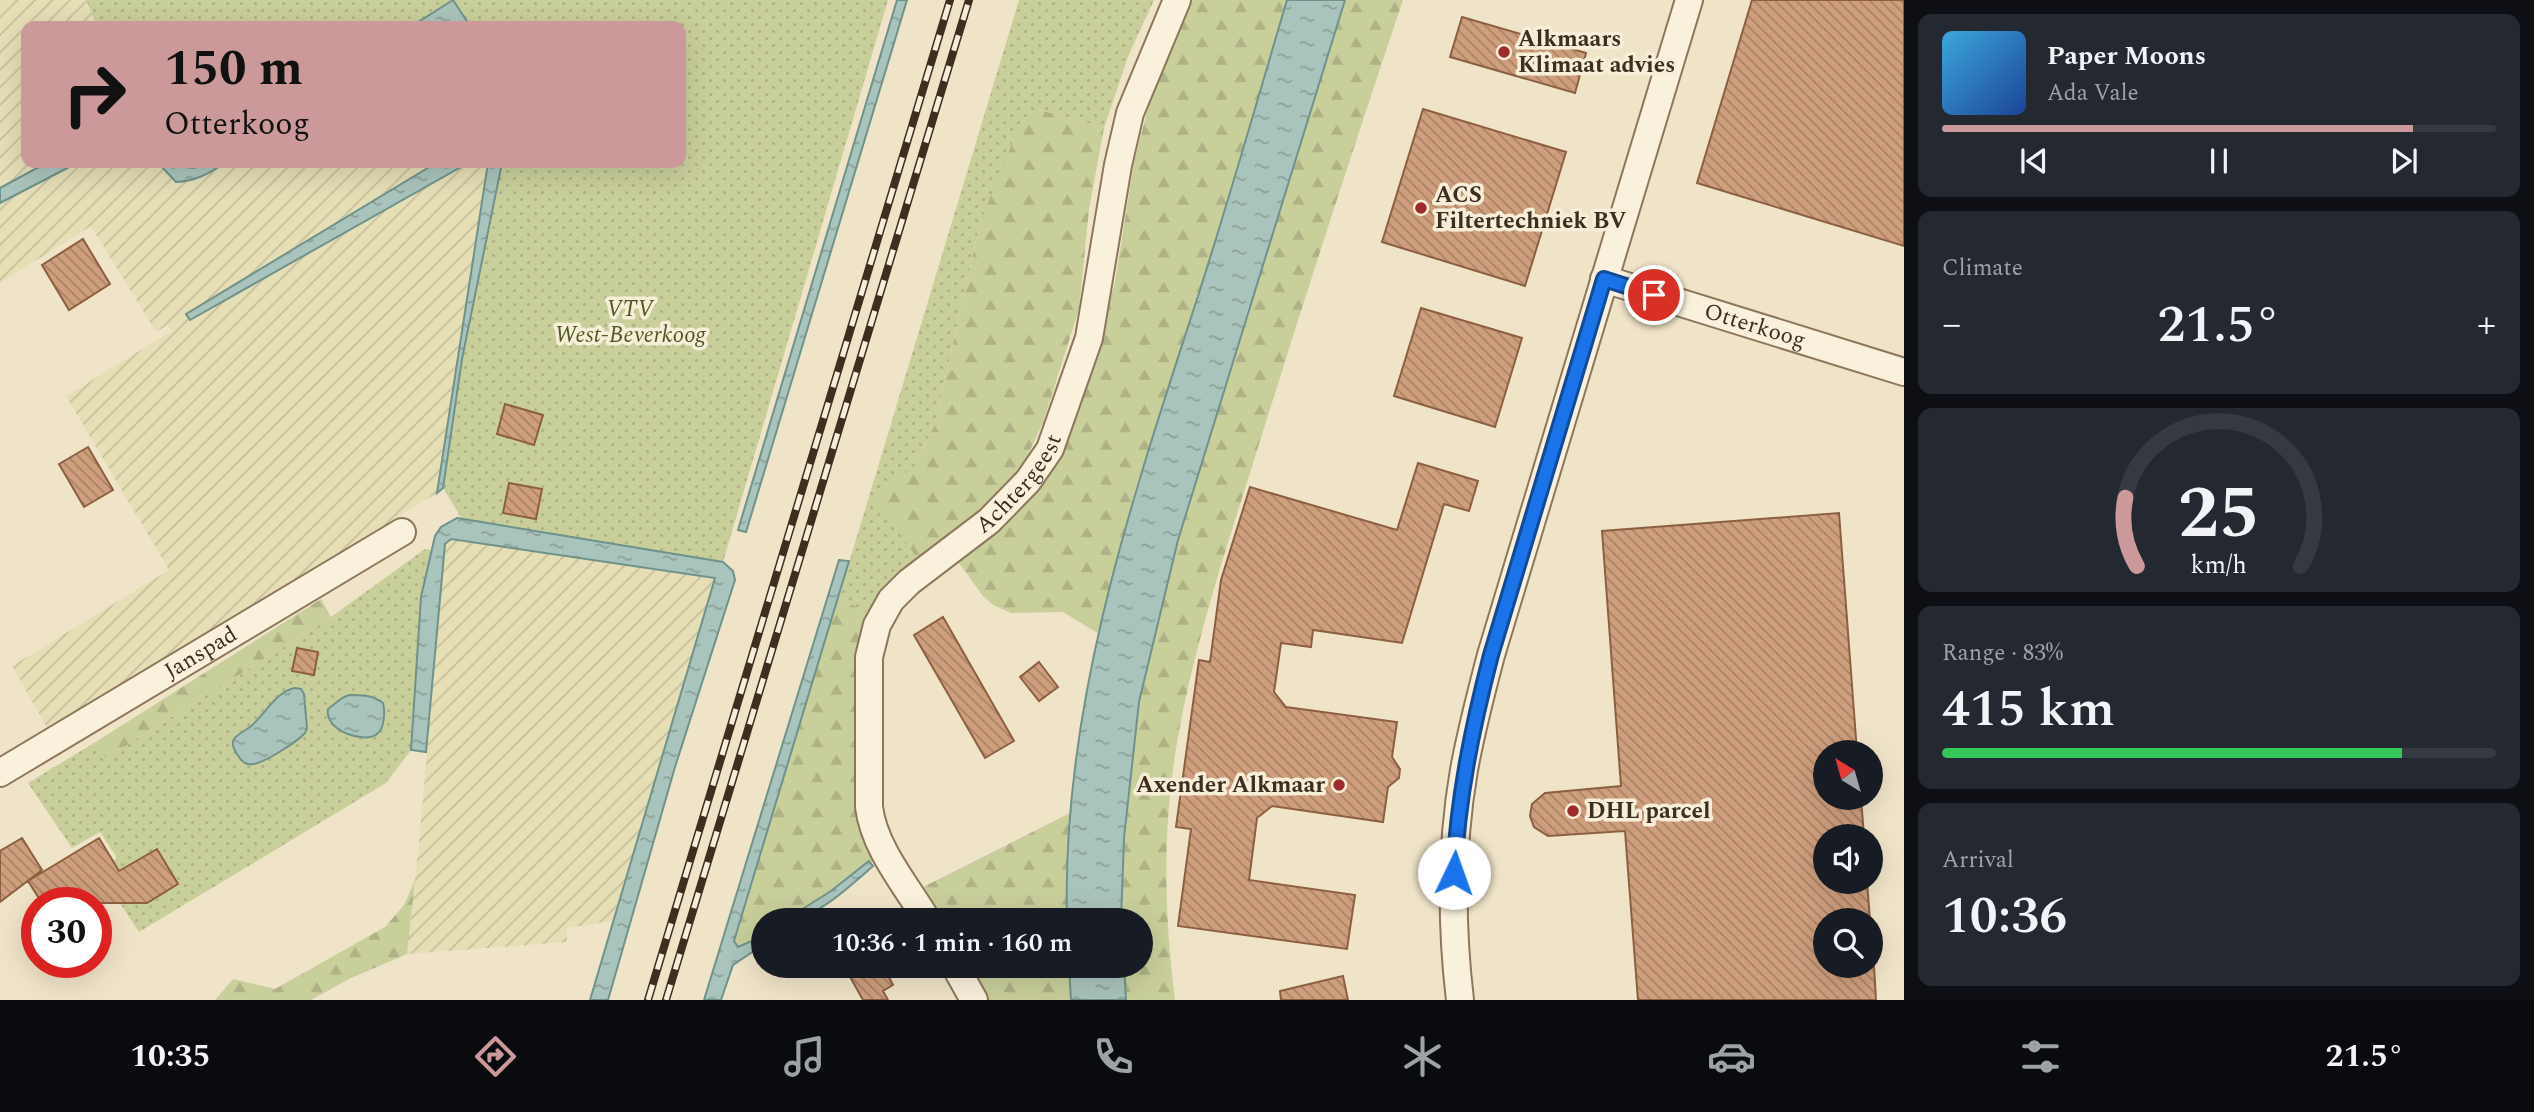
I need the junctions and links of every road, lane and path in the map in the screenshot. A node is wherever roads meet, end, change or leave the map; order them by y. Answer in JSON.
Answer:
{"nodes":[{"id":1,"x":1177,"y":0,"type":"edge"},
{"id":2,"x":1689,"y":0,"type":"edge"},
{"id":3,"x":1604,"y":279,"type":"junction"},
{"id":4,"x":1904,"y":372,"type":"edge"},
{"id":5,"x":402,"y":532,"type":"dead end"},
{"id":6,"x":0,"y":773,"type":"edge"},
{"id":7,"x":921,"y":908,"type":"edge"},
{"id":8,"x":962,"y":978,"type":"edge"},
{"id":9,"x":974,"y":1000,"type":"edge"},
{"id":10,"x":1460,"y":1000,"type":"edge"}],
"edges":[{"from":1,"to":7,"type":"street","name":"Achtergeest"},
{"from":2,"to":3,"type":"street"},
{"from":3,"to":4,"type":"street","name":"Otterkoog"},
{"from":3,"to":10,"type":"street"},
{"from":5,"to":6,"type":"street","name":"Janspad"},
{"from":8,"to":9,"type":"street"}]}
